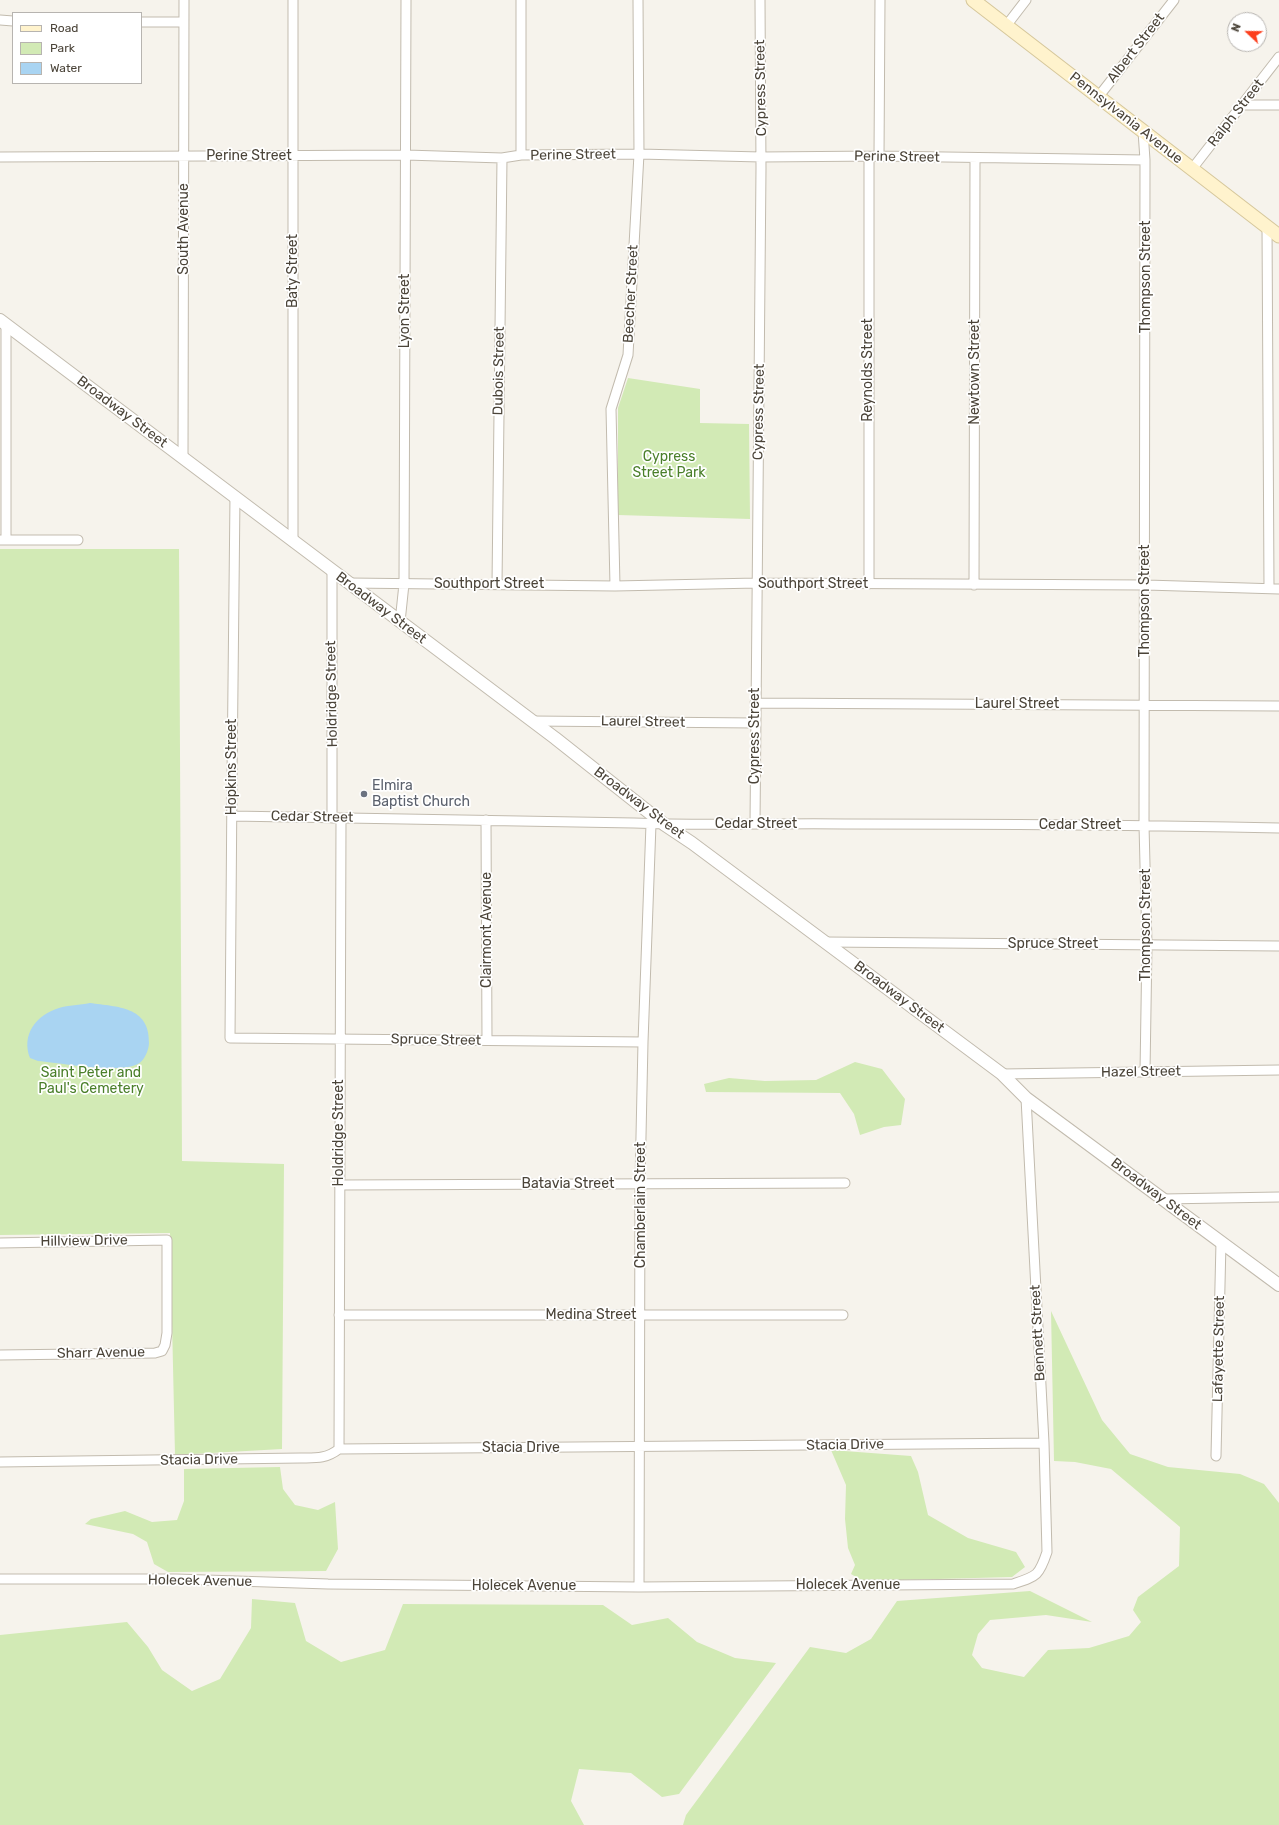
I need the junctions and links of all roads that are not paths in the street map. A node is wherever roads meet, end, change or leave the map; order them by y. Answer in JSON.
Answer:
{"nodes":[{"id":1,"x":184,"y":0,"type":"edge"},
{"id":2,"x":293,"y":0,"type":"edge"},
{"id":3,"x":406,"y":0,"type":"edge"},
{"id":4,"x":521,"y":0,"type":"edge"},
{"id":5,"x":638,"y":0,"type":"edge"},
{"id":6,"x":760,"y":0,"type":"edge"},
{"id":7,"x":880,"y":0,"type":"edge"},
{"id":8,"x":973,"y":0,"type":"edge"},
{"id":9,"x":1026,"y":0,"type":"edge"},
{"id":10,"x":1174,"y":0,"type":"edge"},
{"id":11,"x":0,"y":20,"type":"edge"},
{"id":12,"x":12,"y":20,"type":"edge"},
{"id":13,"x":142,"y":22,"type":"edge"},
{"id":14,"x":183,"y":22,"type":"junction"},
{"id":15,"x":1006,"y":26,"type":"junction"},
{"id":16,"x":1279,"y":57,"type":"edge"},
{"id":17,"x":1099,"y":96,"type":"junction"},
{"id":18,"x":1242,"y":105,"type":"junction"},
{"id":19,"x":1279,"y":105,"type":"edge"},
{"id":20,"x":1143,"y":131,"type":"junction"},
{"id":21,"x":639,"y":154,"type":"junction"},
{"id":22,"x":184,"y":155,"type":"junction"},
{"id":23,"x":406,"y":155,"type":"junction"},
{"id":24,"x":521,"y":155,"type":"junction"},
{"id":25,"x":294,"y":156,"type":"junction"},
{"id":26,"x":879,"y":156,"type":"junction"},
{"id":27,"x":0,"y":157,"type":"edge"},
{"id":28,"x":869,"y":157,"type":"junction"},
{"id":29,"x":502,"y":158,"type":"junction"},
{"id":30,"x":761,"y":158,"type":"junction"},
{"id":31,"x":976,"y":159,"type":"junction"},
{"id":32,"x":1145,"y":160,"type":"junction"},
{"id":33,"x":1192,"y":169,"type":"junction"},
{"id":34,"x":1267,"y":226,"type":"junction"},
{"id":35,"x":1279,"y":236,"type":"edge"},
{"id":36,"x":3,"y":322,"type":"edge"},
{"id":37,"x":183,"y":458,"type":"junction"},
{"id":38,"x":235,"y":496,"type":"junction"},
{"id":39,"x":3,"y":540,"type":"edge"},
{"id":40,"x":78,"y":540,"type":"dead end"},
{"id":41,"x":293,"y":542,"type":"junction"},
{"id":42,"x":332,"y":571,"type":"junction"},
{"id":43,"x":348,"y":583,"type":"junction"},
{"id":44,"x":757,"y":583,"type":"junction"},
{"id":45,"x":404,"y":584,"type":"junction"},
{"id":46,"x":497,"y":584,"type":"junction"},
{"id":47,"x":869,"y":584,"type":"junction"},
{"id":48,"x":974,"y":585,"type":"junction"},
{"id":49,"x":1146,"y":585,"type":"junction"},
{"id":50,"x":615,"y":586,"type":"junction"},
{"id":51,"x":1269,"y":588,"type":"junction"},
{"id":52,"x":1279,"y":589,"type":"edge"},
{"id":53,"x":400,"y":622,"type":"junction"},
{"id":54,"x":755,"y":702,"type":"junction"},
{"id":55,"x":1144,"y":705,"type":"junction"},
{"id":56,"x":1279,"y":706,"type":"edge"},
{"id":57,"x":532,"y":721,"type":"junction"},
{"id":58,"x":755,"y":723,"type":"junction"},
{"id":59,"x":232,"y":816,"type":"junction"},
{"id":60,"x":336,"y":818,"type":"junction"},
{"id":61,"x":486,"y":820,"type":"junction"},
{"id":62,"x":755,"y":823,"type":"junction"},
{"id":63,"x":651,"y":824,"type":"junction"},
{"id":64,"x":665,"y":825,"type":"junction"},
{"id":65,"x":1144,"y":825,"type":"junction"},
{"id":66,"x":1279,"y":828,"type":"edge"},
{"id":67,"x":826,"y":942,"type":"junction"},
{"id":68,"x":1147,"y":945,"type":"junction"},
{"id":69,"x":1279,"y":946,"type":"edge"},
{"id":70,"x":230,"y":1038,"type":"joint"},
{"id":71,"x":340,"y":1038,"type":"junction"},
{"id":72,"x":488,"y":1040,"type":"junction"},
{"id":73,"x":643,"y":1042,"type":"junction"},
{"id":74,"x":1279,"y":1070,"type":"edge"},
{"id":75,"x":1145,"y":1072,"type":"junction"},
{"id":76,"x":1002,"y":1074,"type":"junction"},
{"id":77,"x":1026,"y":1098,"type":"junction"},
{"id":78,"x":640,"y":1183,"type":"junction"},
{"id":79,"x":845,"y":1183,"type":"dead end"},
{"id":80,"x":339,"y":1185,"type":"junction"},
{"id":81,"x":1279,"y":1197,"type":"edge"},
{"id":82,"x":1163,"y":1199,"type":"junction"},
{"id":83,"x":167,"y":1240,"type":"joint"},
{"id":84,"x":1221,"y":1242,"type":"junction"},
{"id":85,"x":0,"y":1243,"type":"edge"},
{"id":86,"x":1279,"y":1285,"type":"edge"},
{"id":87,"x":339,"y":1315,"type":"junction"},
{"id":88,"x":641,"y":1315,"type":"junction"},
{"id":89,"x":843,"y":1315,"type":"dead end"},
{"id":90,"x":0,"y":1355,"type":"edge"},
{"id":91,"x":1044,"y":1443,"type":"junction"},
{"id":92,"x":640,"y":1447,"type":"junction"},
{"id":93,"x":339,"y":1449,"type":"junction"},
{"id":94,"x":1216,"y":1456,"type":"dead end"},
{"id":95,"x":0,"y":1462,"type":"edge"},
{"id":96,"x":1042,"y":1568,"type":"joint"},
{"id":97,"x":0,"y":1579,"type":"edge"},
{"id":98,"x":639,"y":1587,"type":"junction"}],
"edges":[{"from":1,"to":14,"type":"street","name":"South Avenue"},
{"from":2,"to":25,"type":"street","name":"Baty Street"},
{"from":3,"to":23,"type":"street","name":"Lyon Street"},
{"from":4,"to":24,"type":"street"},
{"from":5,"to":21,"type":"street","name":"Beecher Street"},
{"from":6,"to":30,"type":"street","name":"Cypress Street"},
{"from":7,"to":26,"type":"street"},
{"from":8,"to":15,"type":"main road","name":"Pennsylvania Avenue"},
{"from":9,"to":15,"type":"street"},
{"from":10,"to":17,"type":"street","name":"Albert Street"},
{"from":11,"to":12,"type":"street"},
{"from":13,"to":14,"type":"street"},
{"from":14,"to":22,"type":"street","name":"South Avenue"},
{"from":15,"to":17,"type":"main road","name":"Pennsylvania Avenue"},
{"from":16,"to":18,"type":"street","name":"Ralph Street"},
{"from":17,"to":20,"type":"main road","name":"Pennsylvania Avenue"},
{"from":18,"to":19,"type":"street"},
{"from":18,"to":33,"type":"street","name":"Ralph Street"},
{"from":20,"to":32,"type":"street","name":"Thompson Street"},
{"from":20,"to":33,"type":"main road","name":"Pennsylvania Avenue"},
{"from":21,"to":24,"type":"street","name":"Perine Street"},
{"from":21,"to":30,"type":"street","name":"Perine Street"},
{"from":21,"to":50,"type":"street","name":"Beecher Street"},
{"from":22,"to":25,"type":"street","name":"Perine Street"},
{"from":22,"to":27,"type":"street","name":"Perine Street"},
{"from":22,"to":37,"type":"street","name":"South Avenue"},
{"from":23,"to":25,"type":"street","name":"Perine Street"},
{"from":23,"to":29,"type":"street","name":"Perine Street"},
{"from":23,"to":45,"type":"street","name":"Lyon Street"},
{"from":24,"to":29,"type":"street","name":"Perine Street"},
{"from":25,"to":41,"type":"street","name":"Baty Street"},
{"from":26,"to":28,"type":"street","name":"Perine Street"},
{"from":26,"to":31,"type":"street","name":"Perine Street"},
{"from":28,"to":30,"type":"street","name":"Perine Street"},
{"from":28,"to":47,"type":"street","name":"Reynolds Street"},
{"from":29,"to":46,"type":"street","name":"Dubois Street"},
{"from":30,"to":44,"type":"street","name":"Cypress Street"},
{"from":31,"to":32,"type":"street","name":"Perine Street"},
{"from":31,"to":48,"type":"street","name":"Newtown Street"},
{"from":32,"to":49,"type":"street","name":"Thompson Street"},
{"from":33,"to":34,"type":"main road","name":"Pennsylvania Avenue"},
{"from":34,"to":35,"type":"main road","name":"Pennsylvania Avenue"},
{"from":34,"to":51,"type":"street"},
{"from":36,"to":37,"type":"street","name":"Broadway Street"},
{"from":36,"to":39,"type":"street"},
{"from":37,"to":38,"type":"street","name":"Broadway Street"},
{"from":38,"to":41,"type":"street","name":"Broadway Street"},
{"from":38,"to":59,"type":"street","name":"Hopkins Street"},
{"from":39,"to":40,"type":"street"},
{"from":41,"to":42,"type":"street","name":"Broadway Street"},
{"from":42,"to":43,"type":"street","name":"Broadway Street"},
{"from":42,"to":60,"type":"street","name":"Holdridge Street"},
{"from":43,"to":45,"type":"street","name":"Southport Street"},
{"from":43,"to":53,"type":"street","name":"Broadway Street"},
{"from":44,"to":47,"type":"street","name":"Southport Street"},
{"from":44,"to":50,"type":"street","name":"Southport Street"},
{"from":44,"to":54,"type":"street","name":"Cypress Street"},
{"from":45,"to":46,"type":"street","name":"Southport Street"},
{"from":45,"to":53,"type":"street","name":"Lyon Street"},
{"from":46,"to":50,"type":"street","name":"Southport Street"},
{"from":47,"to":48,"type":"street","name":"Southport Street"},
{"from":48,"to":49,"type":"street","name":"Southport Street"},
{"from":49,"to":51,"type":"street","name":"Southport Street"},
{"from":49,"to":55,"type":"street","name":"Thompson Street"},
{"from":51,"to":52,"type":"street","name":"Southport Street"},
{"from":53,"to":57,"type":"street","name":"Broadway Street"},
{"from":54,"to":55,"type":"street","name":"Laurel Street"},
{"from":54,"to":58,"type":"street","name":"Cypress Street"},
{"from":55,"to":56,"type":"street","name":"Laurel Street"},
{"from":55,"to":65,"type":"street","name":"Thompson Street"},
{"from":57,"to":58,"type":"street","name":"Laurel Street"},
{"from":57,"to":64,"type":"street","name":"Broadway Street"},
{"from":58,"to":62,"type":"street","name":"Cypress Street"},
{"from":59,"to":60,"type":"street","name":"Cedar Street"},
{"from":59,"to":70,"type":"street","name":"Hopkins Street"},
{"from":60,"to":61,"type":"street","name":"Cedar Street"},
{"from":60,"to":71,"type":"street","name":"Holdridge Street"},
{"from":61,"to":63,"type":"street","name":"Cedar Street"},
{"from":61,"to":72,"type":"street","name":"Clairmont Avenue"},
{"from":62,"to":64,"type":"street","name":"Cedar Street"},
{"from":62,"to":65,"type":"street","name":"Cedar Street"},
{"from":63,"to":64,"type":"street","name":"Cedar Street"},
{"from":63,"to":73,"type":"street","name":"Chamberlain Street"},
{"from":64,"to":67,"type":"street","name":"Broadway Street"},
{"from":65,"to":66,"type":"street","name":"Cedar Street"},
{"from":65,"to":68,"type":"street","name":"Thompson Street"},
{"from":67,"to":68,"type":"street","name":"Spruce Street"},
{"from":67,"to":76,"type":"street","name":"Broadway Street"},
{"from":68,"to":69,"type":"street","name":"Spruce Street"},
{"from":68,"to":75,"type":"street","name":"Thompson Street"},
{"from":70,"to":71,"type":"street","name":"Spruce Street"},
{"from":71,"to":72,"type":"street","name":"Spruce Street"},
{"from":71,"to":80,"type":"street","name":"Holdridge Street"},
{"from":72,"to":73,"type":"street","name":"Spruce Street"},
{"from":73,"to":78,"type":"street","name":"Chamberlain Street"},
{"from":74,"to":75,"type":"street","name":"Hazel Street"},
{"from":75,"to":76,"type":"street","name":"Hazel Street"},
{"from":76,"to":77,"type":"street","name":"Broadway Street"},
{"from":77,"to":82,"type":"street","name":"Broadway Street"},
{"from":77,"to":91,"type":"street","name":"Bennett Street"},
{"from":78,"to":79,"type":"street","name":"Batavia Street"},
{"from":78,"to":80,"type":"street","name":"Batavia Street"},
{"from":78,"to":88,"type":"street","name":"Chamberlain Street"},
{"from":80,"to":87,"type":"street","name":"Holdridge Street"},
{"from":81,"to":82,"type":"street"},
{"from":82,"to":84,"type":"street","name":"Broadway Street"},
{"from":83,"to":85,"type":"street","name":"Hillview Drive"},
{"from":83,"to":90,"type":"street","name":"Sharr Avenue"},
{"from":84,"to":86,"type":"street","name":"Broadway Street"},
{"from":84,"to":94,"type":"street","name":"Lafayette Street"},
{"from":87,"to":88,"type":"street","name":"Medina Street"},
{"from":87,"to":93,"type":"street","name":"Holdridge Street"},
{"from":88,"to":89,"type":"street","name":"Medina Street"},
{"from":88,"to":92,"type":"street","name":"Chamberlain Street"},
{"from":91,"to":92,"type":"street","name":"Stacia Drive"},
{"from":91,"to":96,"type":"street","name":"Bennett Street"},
{"from":92,"to":93,"type":"street","name":"Stacia Drive"},
{"from":92,"to":98,"type":"street","name":"Chamberlain Street"},
{"from":93,"to":95,"type":"street","name":"Stacia Drive"},
{"from":96,"to":98,"type":"street","name":"Holecek Avenue"},
{"from":97,"to":98,"type":"street","name":"Holecek Avenue"}]}
